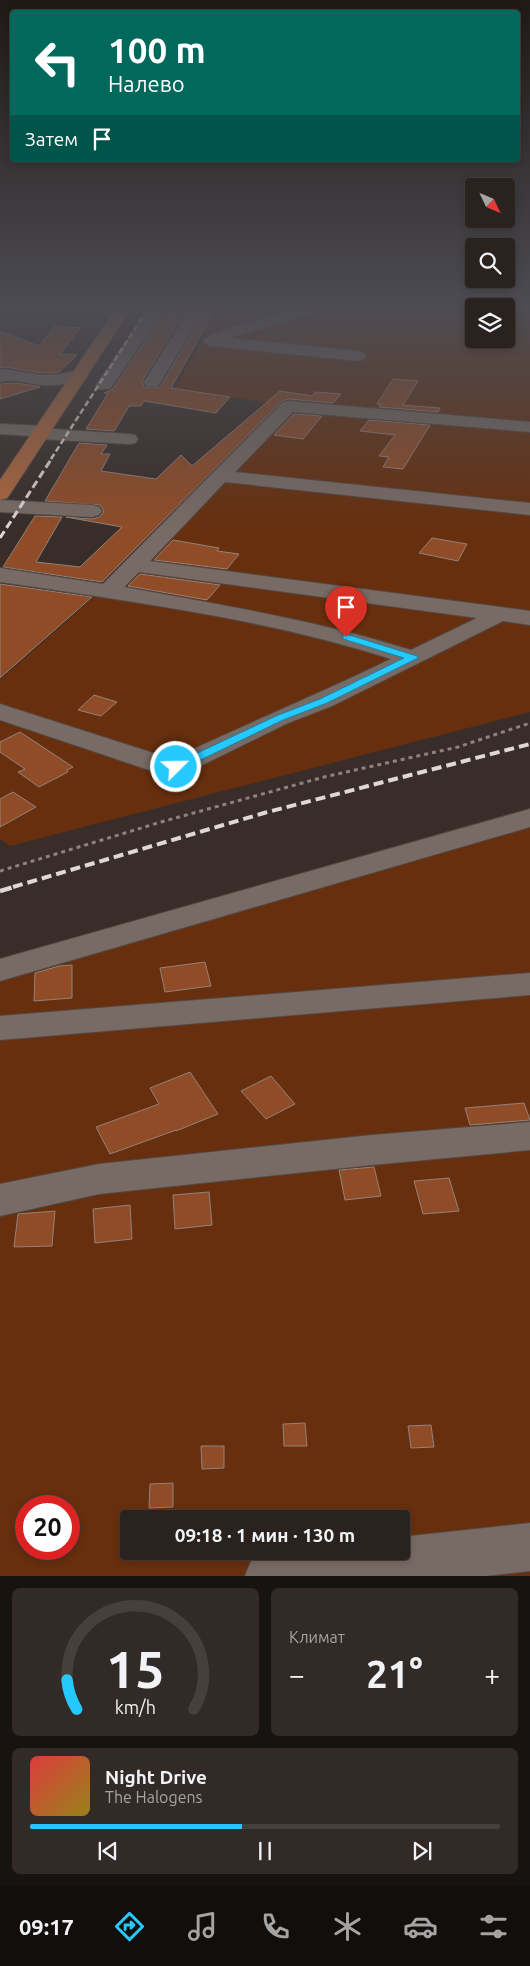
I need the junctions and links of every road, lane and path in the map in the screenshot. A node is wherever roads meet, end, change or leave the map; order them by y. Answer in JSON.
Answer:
{"nodes":[{"id":1,"x":30,"y":384,"type":"edge"},
{"id":2,"x":74,"y":384,"type":"edge"},
{"id":3,"x":66,"y":396,"type":"junction"},
{"id":4,"x":530,"y":427,"type":"edge"},
{"id":5,"x":0,"y":429,"type":"edge"},
{"id":6,"x":41,"y":432,"type":"junction"},
{"id":7,"x":129,"y":438,"type":"dead end"},
{"id":8,"x":221,"y":476,"type":"junction"},
{"id":9,"x":0,"y":494,"type":"edge"},
{"id":10,"x":0,"y":506,"type":"edge"},
{"id":11,"x":530,"y":509,"type":"edge"},
{"id":12,"x":92,"y":511,"type":"dead end"},
{"id":13,"x":133,"y":565,"type":"junction"},
{"id":14,"x":0,"y":575,"type":"edge"},
{"id":15,"x":108,"y":591,"type":"junction"},
{"id":16,"x":499,"y":614,"type":"junction"},
{"id":17,"x":530,"y":618,"type":"edge"},
{"id":18,"x":413,"y":658,"type":"junction"},
{"id":19,"x":0,"y":712,"type":"edge"},
{"id":20,"x":530,"y":724,"type":"edge"},
{"id":21,"x":530,"y":818,"type":"edge"},
{"id":22,"x":0,"y":871,"type":"edge"},
{"id":23,"x":0,"y":970,"type":"edge"},
{"id":24,"x":530,"y":984,"type":"edge"},
{"id":25,"x":0,"y":1028,"type":"edge"},
{"id":26,"x":530,"y":1136,"type":"edge"},
{"id":27,"x":0,"y":1200,"type":"edge"},
{"id":28,"x":530,"y":1547,"type":"edge"},
{"id":29,"x":269,"y":1576,"type":"edge"}],
"edges":[{"from":1,"to":3,"type":"street"},
{"from":2,"to":3,"type":"main road"},
{"from":3,"to":6,"type":"main road"},
{"from":4,"to":8,"type":"street"},
{"from":5,"to":6,"type":"street"},
{"from":6,"to":7,"type":"street"},
{"from":6,"to":9,"type":"main road"},
{"from":8,"to":11,"type":"street"},
{"from":8,"to":13,"type":"street"},
{"from":10,"to":12,"type":"street"},
{"from":13,"to":15,"type":"street"},
{"from":13,"to":16,"type":"street"},
{"from":14,"to":15,"type":"street"},
{"from":15,"to":18,"type":"street"},
{"from":16,"to":17,"type":"street"},
{"from":16,"to":18,"type":"street"},
{"from":18,"to":19,"type":"street"},
{"from":20,"to":22,"type":"path"},
{"from":21,"to":23,"type":"street"},
{"from":24,"to":25,"type":"street"},
{"from":26,"to":27,"type":"street"},
{"from":28,"to":29,"type":"street"}]}
